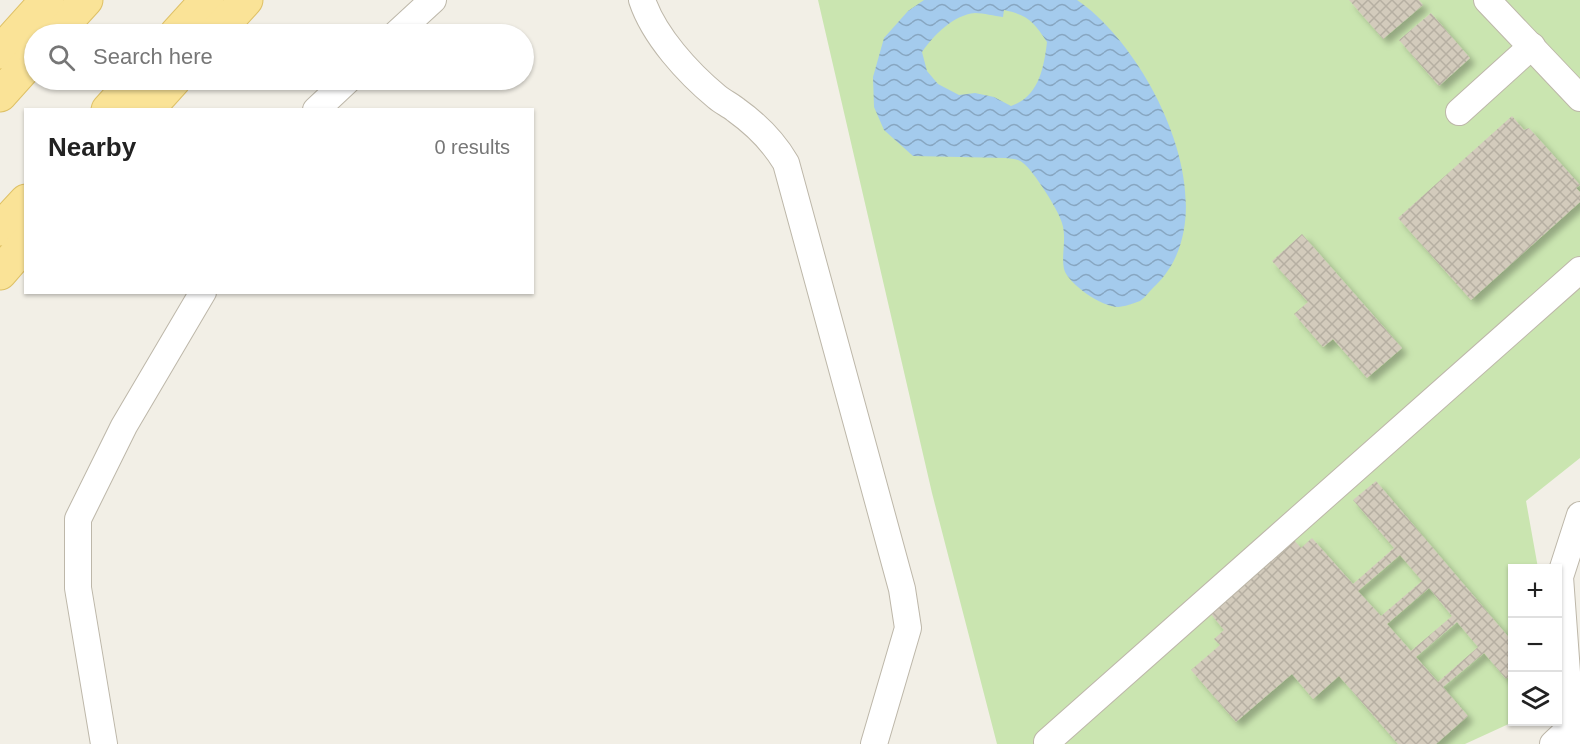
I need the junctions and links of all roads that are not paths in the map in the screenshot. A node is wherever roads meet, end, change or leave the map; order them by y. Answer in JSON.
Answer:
{"nodes":[{"id":1,"x":47,"y":0,"type":"edge"},
{"id":2,"x":86,"y":0,"type":"edge"},
{"id":3,"x":207,"y":0,"type":"edge"},
{"id":4,"x":246,"y":0,"type":"edge"},
{"id":5,"x":433,"y":0,"type":"edge"},
{"id":6,"x":642,"y":0,"type":"edge"},
{"id":7,"x":1487,"y":0,"type":"edge"},
{"id":8,"x":25,"y":24,"type":"edge"},
{"id":9,"x":64,"y":24,"type":"edge"},
{"id":10,"x":185,"y":24,"type":"edge"},
{"id":11,"x":224,"y":24,"type":"edge"},
{"id":12,"x":407,"y":24,"type":"edge"},
{"id":13,"x":24,"y":25,"type":"edge"},
{"id":14,"x":1532,"y":46,"type":"junction"},
{"id":15,"x":0,"y":52,"type":"edge"},
{"id":16,"x":24,"y":68,"type":"edge"},
{"id":17,"x":126,"y":90,"type":"edge"},
{"id":18,"x":165,"y":90,"type":"edge"},
{"id":19,"x":337,"y":90,"type":"edge"},
{"id":20,"x":0,"y":95,"type":"edge"},
{"id":21,"x":1580,"y":98,"type":"edge"},
{"id":22,"x":110,"y":108,"type":"edge"},
{"id":23,"x":149,"y":108,"type":"edge"},
{"id":24,"x":318,"y":108,"type":"edge"},
{"id":25,"x":1459,"y":112,"type":"dead end"},
{"id":26,"x":24,"y":203,"type":"edge"},
{"id":27,"x":0,"y":229,"type":"edge"},
{"id":28,"x":24,"y":245,"type":"edge"},
{"id":29,"x":1580,"y":270,"type":"edge"},
{"id":30,"x":0,"y":273,"type":"edge"},
{"id":31,"x":202,"y":294,"type":"edge"},
{"id":32,"x":1580,"y":515,"type":"edge"},
{"id":33,"x":1576,"y":731,"type":"edge"},
{"id":34,"x":1047,"y":742,"type":"dead end"},
{"id":35,"x":104,"y":744,"type":"edge"},
{"id":36,"x":874,"y":744,"type":"edge"},
{"id":37,"x":1553,"y":744,"type":"edge"}],
"edges":[{"from":1,"to":8,"type":"main road"},
{"from":2,"to":9,"type":"main road"},
{"from":3,"to":10,"type":"main road"},
{"from":4,"to":11,"type":"main road"},
{"from":5,"to":12,"type":"street"},
{"from":6,"to":36,"type":"street"},
{"from":7,"to":14,"type":"street"},
{"from":13,"to":15,"type":"main road"},
{"from":14,"to":21,"type":"street"},
{"from":14,"to":25,"type":"street"},
{"from":16,"to":20,"type":"main road"},
{"from":17,"to":22,"type":"main road"},
{"from":18,"to":23,"type":"main road"},
{"from":19,"to":24,"type":"street"},
{"from":26,"to":27,"type":"main road"},
{"from":28,"to":30,"type":"main road"},
{"from":29,"to":34,"type":"street"},
{"from":31,"to":35,"type":"street"},
{"from":32,"to":33,"type":"street"},
{"from":33,"to":37,"type":"street"}]}
